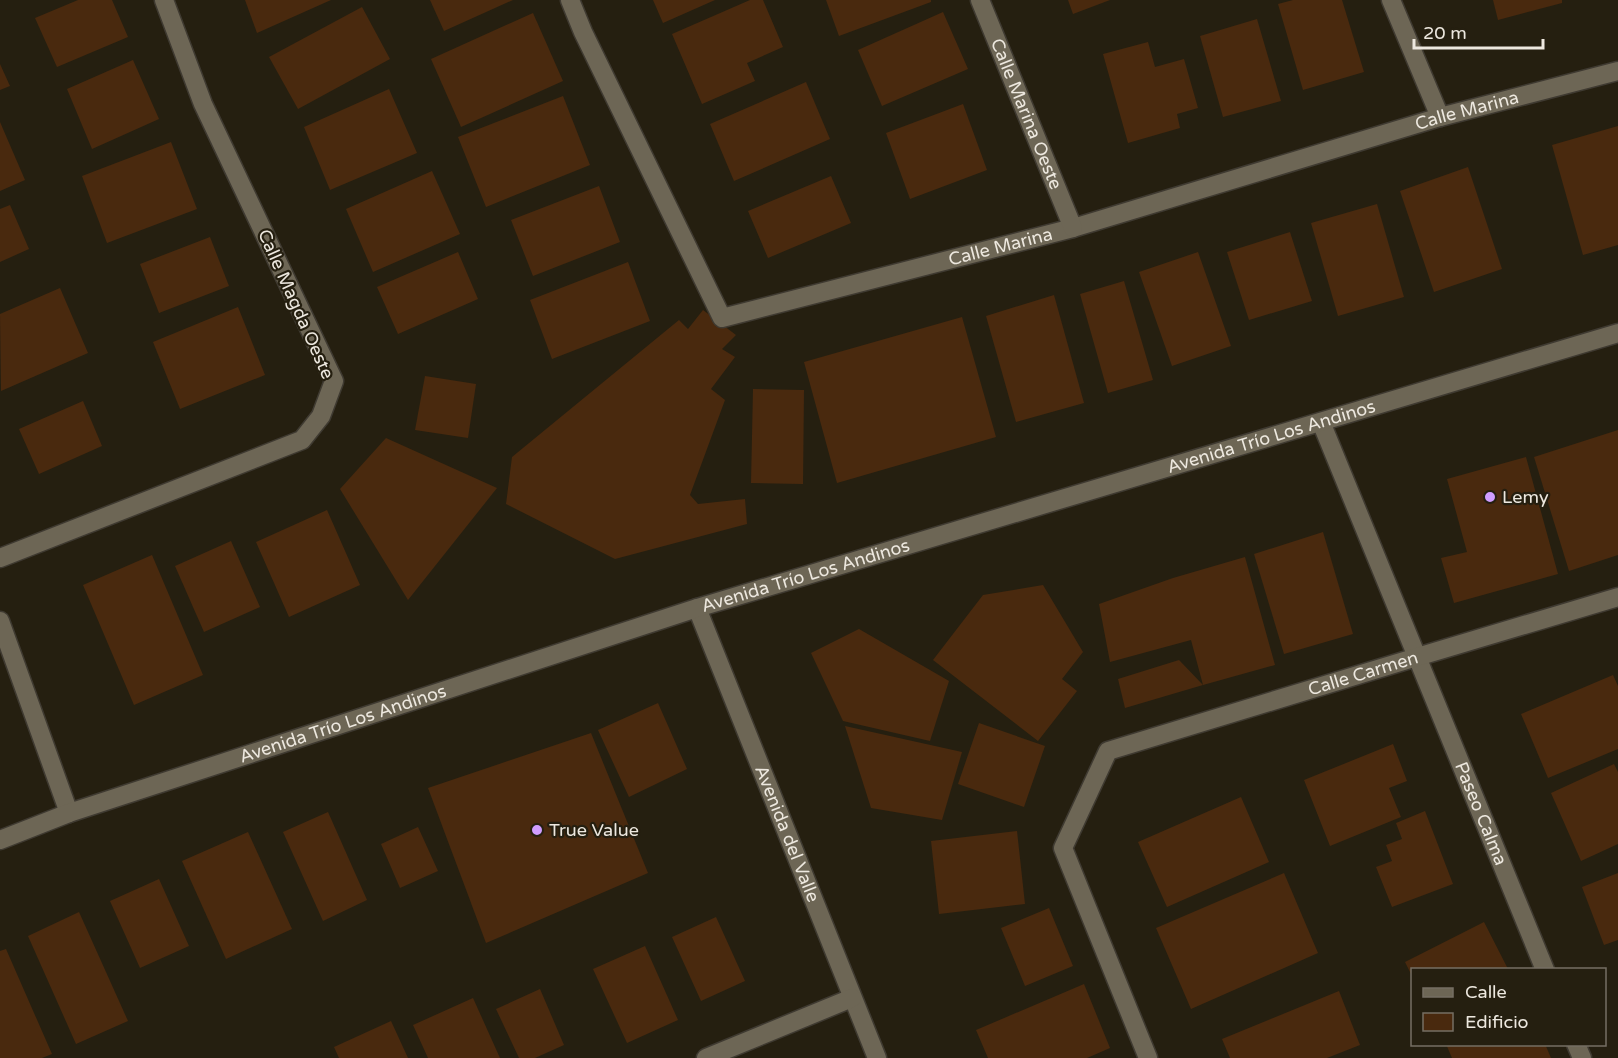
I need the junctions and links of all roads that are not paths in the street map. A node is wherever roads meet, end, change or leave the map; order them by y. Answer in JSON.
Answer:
{"nodes":[{"id":1,"x":164,"y":0,"type":"edge"},
{"id":2,"x":570,"y":0,"type":"edge"},
{"id":3,"x":980,"y":0,"type":"edge"},
{"id":4,"x":1391,"y":0,"type":"edge"},
{"id":5,"x":1618,"y":71,"type":"edge"},
{"id":6,"x":1440,"y":117,"type":"junction"},
{"id":7,"x":1073,"y":228,"type":"junction"},
{"id":8,"x":1618,"y":333,"type":"edge"},
{"id":9,"x":1321,"y":422,"type":"junction"},
{"id":10,"x":0,"y":558,"type":"edge"},
{"id":11,"x":1618,"y":597,"type":"edge"},
{"id":12,"x":698,"y":608,"type":"junction"},
{"id":13,"x":0,"y":621,"type":"edge"},
{"id":14,"x":1417,"y":657,"type":"junction"},
{"id":15,"x":69,"y":813,"type":"junction"},
{"id":16,"x":0,"y":840,"type":"edge"},
{"id":17,"x":1545,"y":968,"type":"edge"},
{"id":18,"x":852,"y":998,"type":"junction"},
{"id":19,"x":706,"y":1058,"type":"edge"},
{"id":20,"x":877,"y":1058,"type":"edge"},
{"id":21,"x":1148,"y":1058,"type":"edge"}],
"edges":[{"from":1,"to":10,"type":"street","name":"Calle Magda Oeste"},
{"from":2,"to":7,"type":"street","name":"Calle Marina"},
{"from":3,"to":7,"type":"street","name":"Calle Marina Oeste"},
{"from":4,"to":6,"type":"street"},
{"from":5,"to":6,"type":"street","name":"Calle Marina"},
{"from":6,"to":7,"type":"street","name":"Calle Marina"},
{"from":8,"to":9,"type":"street","name":"Avenida Trío Los Andinos"},
{"from":9,"to":12,"type":"street","name":"Avenida Trío Los Andinos"},
{"from":9,"to":14,"type":"street","name":"Paseo Calma"},
{"from":11,"to":14,"type":"street","name":"Calle Carmen"},
{"from":12,"to":15,"type":"street","name":"Avenida Trío Los Andinos"},
{"from":12,"to":18,"type":"street","name":"Avenida del Valle"},
{"from":13,"to":15,"type":"street"},
{"from":14,"to":17,"type":"street","name":"Paseo Calma"},
{"from":14,"to":21,"type":"street","name":"Calle Carmen"},
{"from":15,"to":16,"type":"street","name":"Avenida Trío Los Andinos"},
{"from":18,"to":19,"type":"street"},
{"from":18,"to":20,"type":"street","name":"Avenida del Valle"}]}
